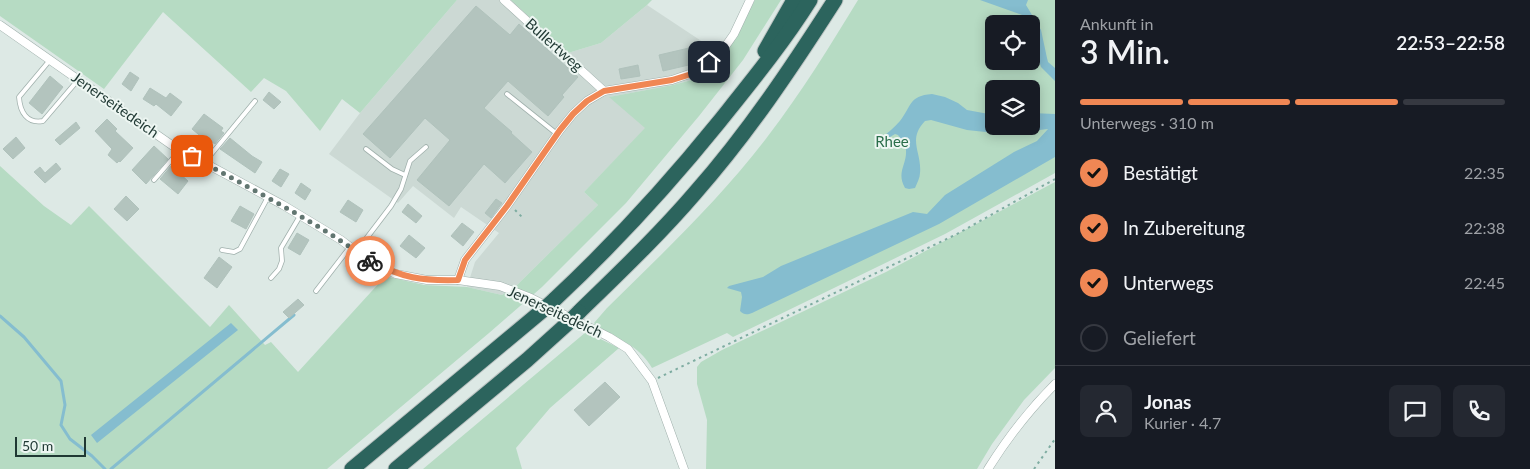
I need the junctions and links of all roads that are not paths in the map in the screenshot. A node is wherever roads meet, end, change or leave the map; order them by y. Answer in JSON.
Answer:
{"nodes":[{"id":1,"x":504,"y":0,"type":"edge"},
{"id":2,"x":750,"y":0,"type":"edge"},
{"id":3,"x":794,"y":0,"type":"edge"},
{"id":4,"x":810,"y":0,"type":"edge"},
{"id":5,"x":835,"y":0,"type":"edge"},
{"id":6,"x":0,"y":25,"type":"edge"},
{"id":7,"x":50,"y":60,"type":"junction"},
{"id":8,"x":78,"y":80,"type":"junction"},
{"id":9,"x":604,"y":91,"type":"junction"},
{"id":10,"x":507,"y":94,"type":"dead end"},
{"id":11,"x":255,"y":100,"type":"dead end"},
{"id":12,"x":716,"y":126,"type":"junction"},
{"id":13,"x":557,"y":134,"type":"junction"},
{"id":14,"x":426,"y":146,"type":"dead end"},
{"id":15,"x":180,"y":150,"type":"junction"},
{"id":16,"x":366,"y":150,"type":"dead end"},
{"id":17,"x":204,"y":163,"type":"junction"},
{"id":18,"x":405,"y":175,"type":"junction"},
{"id":19,"x":154,"y":180,"type":"dead end"},
{"id":20,"x":268,"y":197,"type":"junction"},
{"id":21,"x":300,"y":216,"type":"junction"},
{"id":22,"x":353,"y":249,"type":"junction"},
{"id":23,"x":222,"y":250,"type":"dead end"},
{"id":24,"x":271,"y":278,"type":"dead end"},
{"id":25,"x":458,"y":280,"type":"junction"},
{"id":26,"x":316,"y":291,"type":"dead end"},
{"id":27,"x":1055,"y":384,"type":"edge"},
{"id":28,"x":352,"y":469,"type":"edge"},
{"id":29,"x":396,"y":469,"type":"edge"},
{"id":30,"x":684,"y":469,"type":"edge"},
{"id":31,"x":988,"y":469,"type":"edge"}],
"edges":[{"from":1,"to":9,"type":"street","name":"Bullertweg"},
{"from":2,"to":9,"type":"street"},
{"from":3,"to":12,"type":"highway"},
{"from":4,"to":12,"type":"highway"},
{"from":5,"to":29,"type":"highway"},
{"from":6,"to":7,"type":"street","name":"Jenerseitedeich"},
{"from":7,"to":8,"type":"street","name":"Jenerseitedeich"},
{"from":7,"to":8,"type":"lane"},
{"from":8,"to":15,"type":"street","name":"Jenerseitedeich"},
{"from":9,"to":13,"type":"street"},
{"from":10,"to":13,"type":"lane"},
{"from":11,"to":17,"type":"lane"},
{"from":12,"to":28,"type":"highway","bridge":true},
{"from":13,"to":25,"type":"street"},
{"from":14,"to":18,"type":"lane"},
{"from":15,"to":17,"type":"street","name":"Jenerseitedeich"},
{"from":15,"to":19,"type":"lane"},
{"from":16,"to":18,"type":"lane"},
{"from":17,"to":20,"type":"street","name":"Jenerseitedeich"},
{"from":18,"to":22,"type":"lane"},
{"from":20,"to":21,"type":"street","name":"Jenerseitedeich"},
{"from":20,"to":23,"type":"lane"},
{"from":21,"to":22,"type":"street","name":"Jenerseitedeich"},
{"from":21,"to":24,"type":"lane"},
{"from":22,"to":25,"type":"street","name":"Jenerseitedeich"},
{"from":22,"to":26,"type":"lane"},
{"from":25,"to":30,"type":"street","name":"Jenerseitedeich"},
{"from":27,"to":31,"type":"street"}]}
